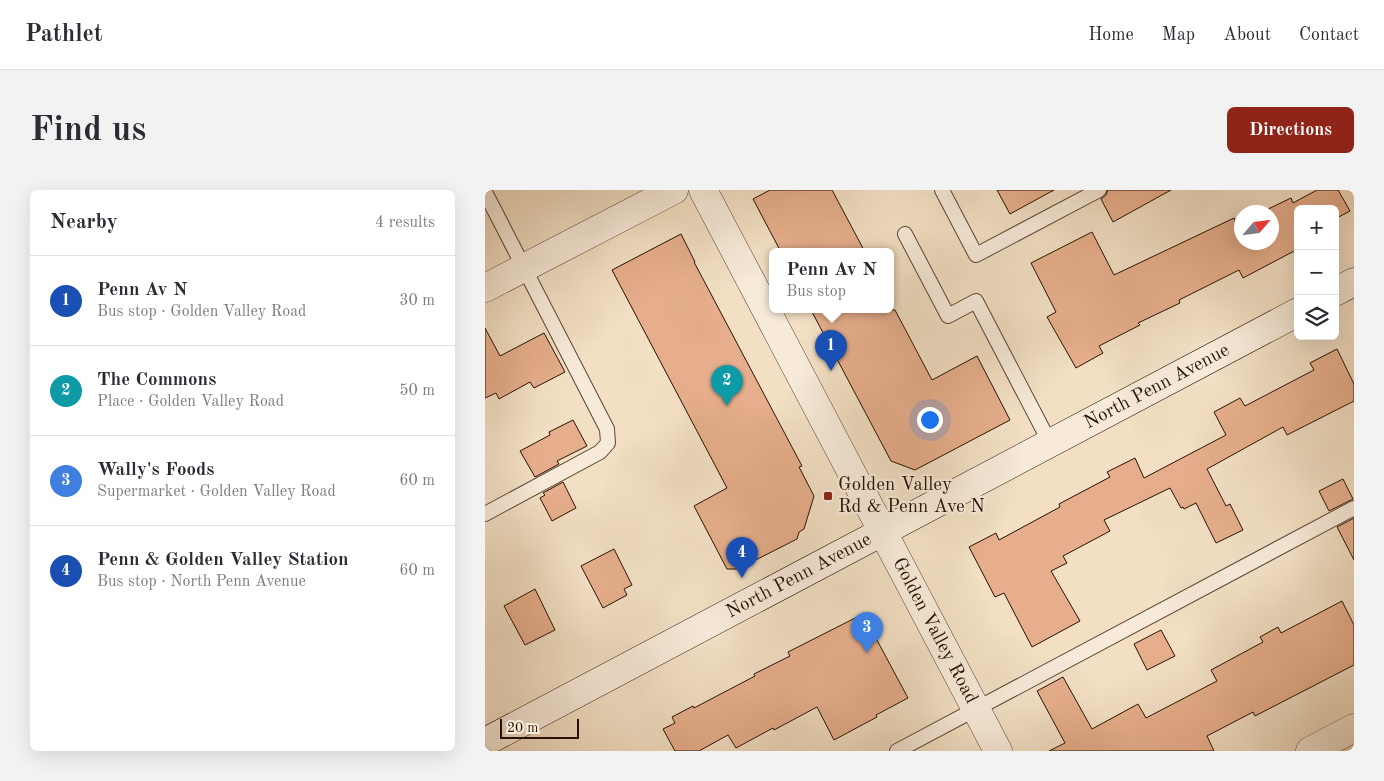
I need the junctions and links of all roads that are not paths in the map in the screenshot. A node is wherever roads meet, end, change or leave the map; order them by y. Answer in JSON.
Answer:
{"nodes":[{"id":1,"x":673,"y":190,"type":"edge"},
{"id":2,"x":703,"y":190,"type":"edge"},
{"id":3,"x":942,"y":190,"type":"edge"},
{"id":4,"x":1099,"y":190,"type":"edge"},
{"id":5,"x":485,"y":192,"type":"edge"},
{"id":6,"x":905,"y":234,"type":"dead end"},
{"id":7,"x":525,"y":266,"type":"junction"},
{"id":8,"x":1354,"y":282,"type":"edge"},
{"id":9,"x":485,"y":288,"type":"edge"},
{"id":10,"x":1339,"y":290,"type":"edge"},
{"id":11,"x":1294,"y":314,"type":"edge"},
{"id":12,"x":1050,"y":443,"type":"junction"},
{"id":13,"x":1354,"y":508,"type":"edge"},
{"id":14,"x":485,"y":514,"type":"edge"},
{"id":15,"x":883,"y":530,"type":"junction"},
{"id":16,"x":976,"y":709,"type":"junction"},
{"id":17,"x":1354,"y":728,"type":"edge"},
{"id":18,"x":485,"y":742,"type":"edge"},
{"id":19,"x":897,"y":751,"type":"edge"},
{"id":20,"x":998,"y":751,"type":"edge"},
{"id":21,"x":1310,"y":751,"type":"edge"}],
"edges":[{"from":1,"to":7,"type":"main road"},
{"from":2,"to":15,"type":"main road","name":"Golden Valley Road"},
{"from":3,"to":4,"type":"lane"},
{"from":5,"to":7,"type":"lane"},
{"from":6,"to":12,"type":"lane"},
{"from":7,"to":9,"type":"main road"},
{"from":7,"to":14,"type":"lane"},
{"from":8,"to":10,"type":"main road"},
{"from":11,"to":12,"type":"main road","name":"North Penn Avenue"},
{"from":12,"to":15,"type":"main road","name":"North Penn Avenue"},
{"from":13,"to":16,"type":"lane"},
{"from":15,"to":16,"type":"main road","name":"Golden Valley Road"},
{"from":15,"to":18,"type":"main road","name":"North Penn Avenue"},
{"from":16,"to":19,"type":"lane"},
{"from":16,"to":20,"type":"main road","name":"Golden Valley Road"},
{"from":17,"to":21,"type":"main road"}]}
